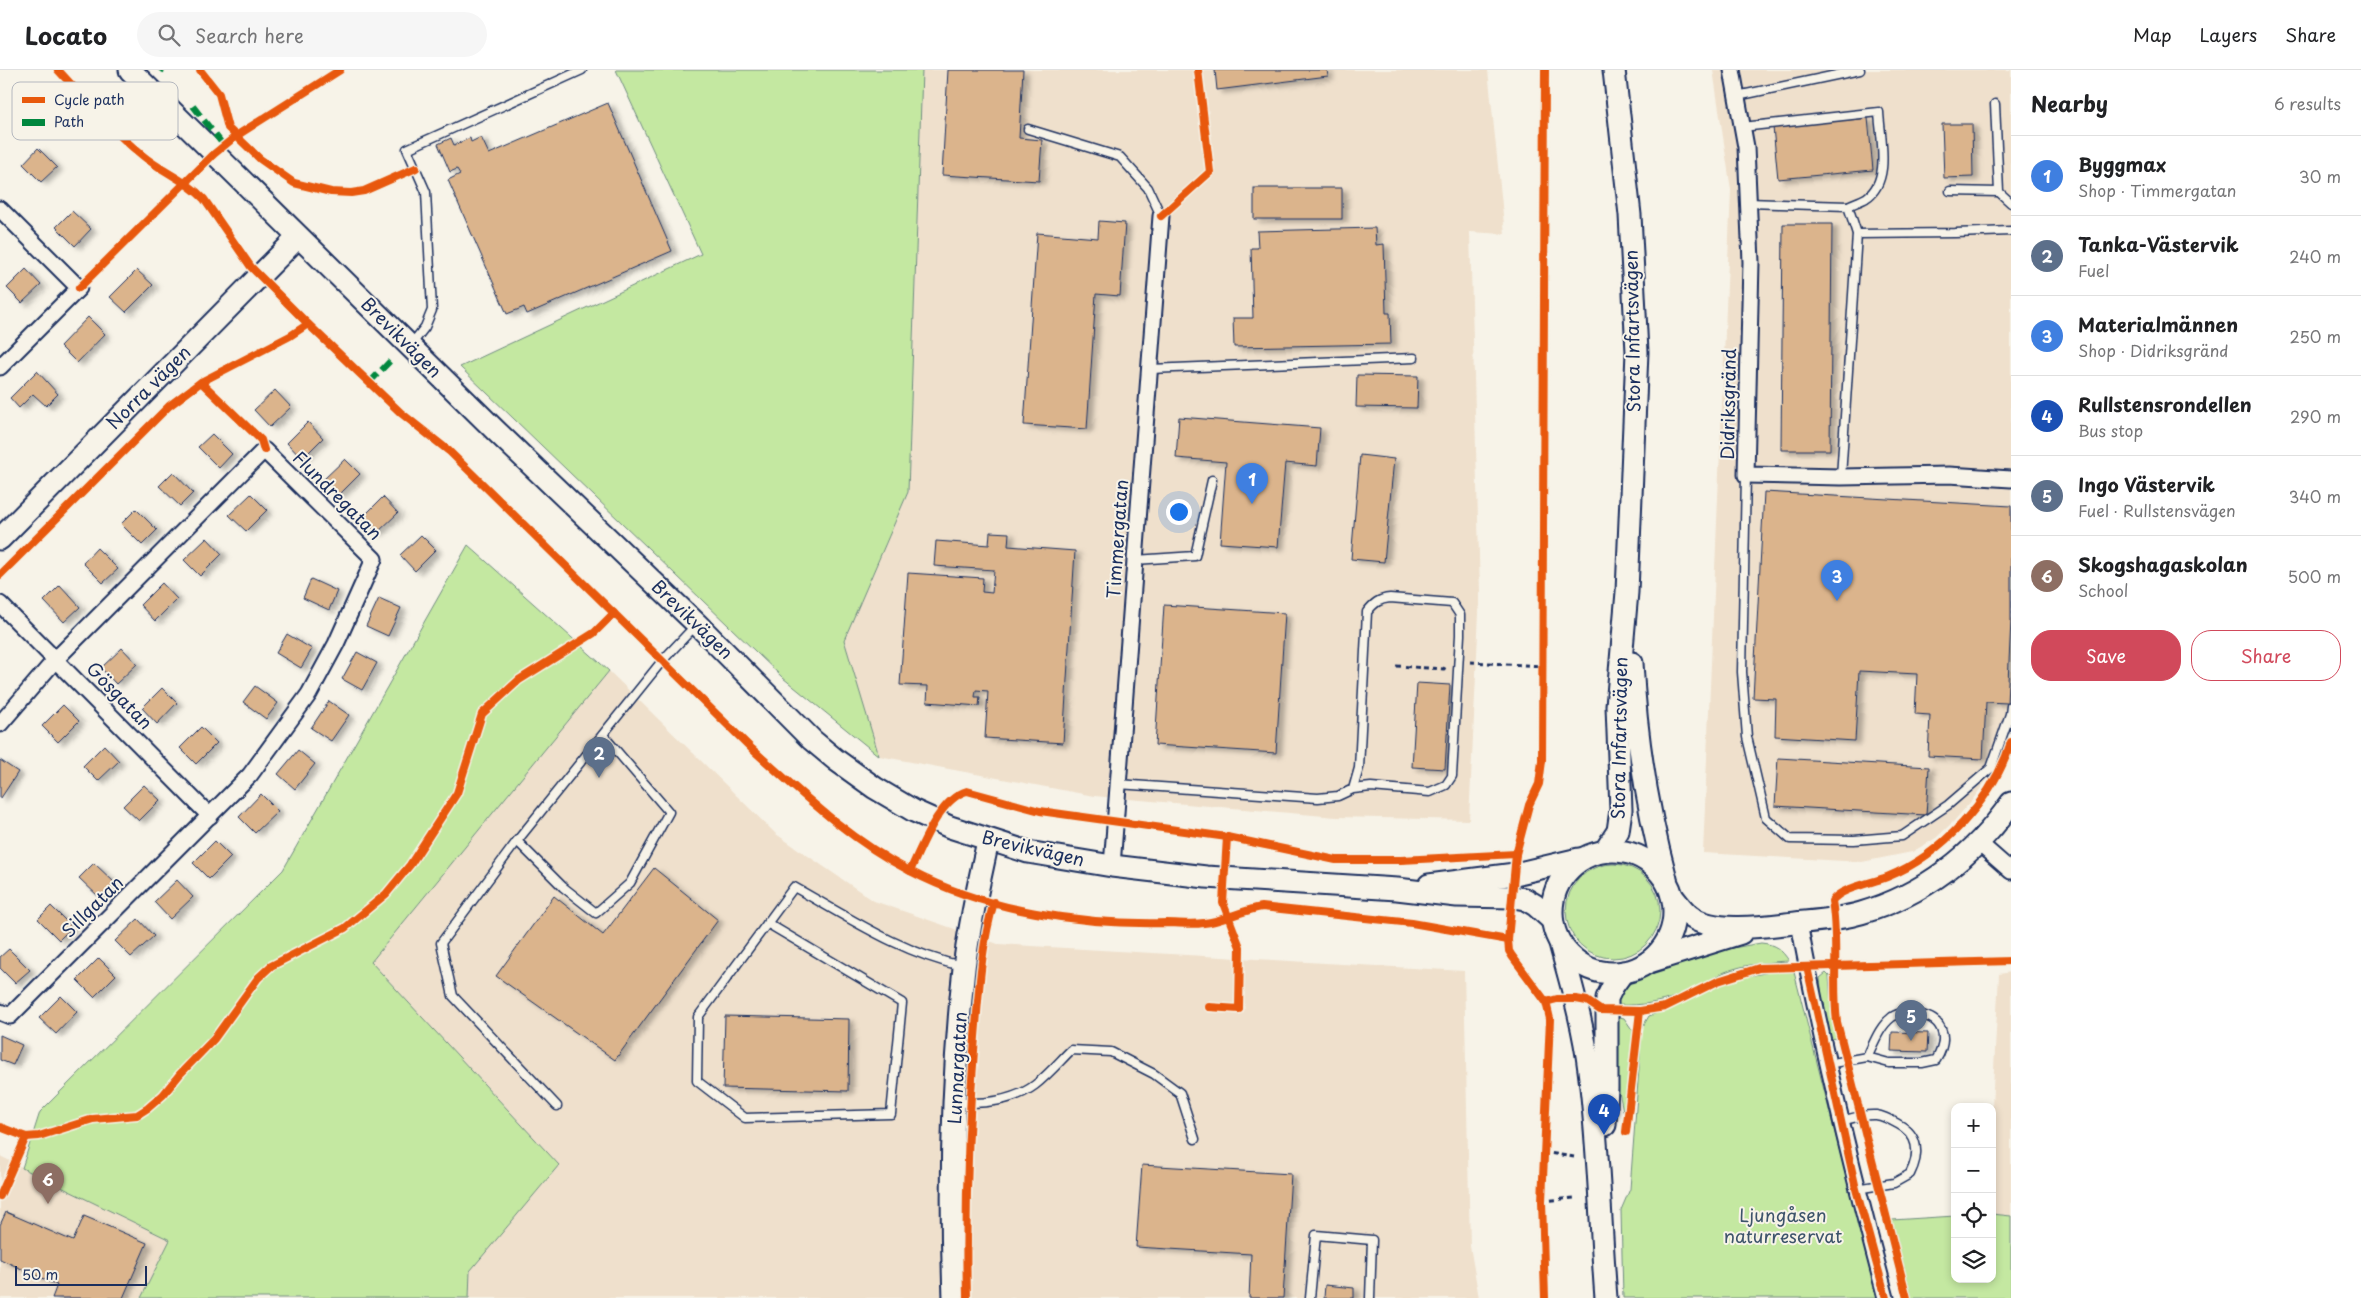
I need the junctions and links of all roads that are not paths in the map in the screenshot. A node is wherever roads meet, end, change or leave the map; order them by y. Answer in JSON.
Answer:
{"nodes":[{"id":1,"x":130,"y":70,"type":"edge"},
{"id":2,"x":582,"y":70,"type":"edge"},
{"id":3,"x":1614,"y":70,"type":"edge"},
{"id":4,"x":1732,"y":70,"type":"edge"},
{"id":5,"x":1860,"y":70,"type":"edge"},
{"id":6,"x":142,"y":82,"type":"edge"},
{"id":7,"x":1737,"y":96,"type":"junction"},
{"id":8,"x":1996,"y":104,"type":"dead end"},
{"id":9,"x":178,"y":118,"type":"edge"},
{"id":10,"x":1742,"y":127,"type":"junction"},
{"id":11,"x":1028,"y":129,"type":"dead end"},
{"id":12,"x":1950,"y":191,"type":"dead end"},
{"id":13,"x":1999,"y":192,"type":"junction"},
{"id":14,"x":1748,"y":203,"type":"junction"},
{"id":15,"x":2011,"y":203,"type":"edge"},
{"id":16,"x":1848,"y":206,"type":"junction"},
{"id":17,"x":0,"y":209,"type":"edge"},
{"id":18,"x":1161,"y":216,"type":"joint"},
{"id":19,"x":2011,"y":231,"type":"edge"},
{"id":20,"x":1858,"y":234,"type":"junction"},
{"id":21,"x":298,"y":237,"type":"junction"},
{"id":22,"x":410,"y":347,"type":"junction"},
{"id":23,"x":1414,"y":358,"type":"dead end"},
{"id":24,"x":0,"y":367,"type":"edge"},
{"id":25,"x":1150,"y":369,"type":"junction"},
{"id":26,"x":1746,"y":475,"type":"junction"},
{"id":27,"x":1841,"y":478,"type":"junction"},
{"id":28,"x":2011,"y":479,"type":"edge"},
{"id":29,"x":1212,"y":480,"type":"dead end"},
{"id":30,"x":0,"y":540,"type":"edge"},
{"id":31,"x":1135,"y":560,"type":"junction"},
{"id":32,"x":1627,"y":592,"type":"junction"},
{"id":33,"x":0,"y":604,"type":"edge"},
{"id":34,"x":697,"y":624,"type":"junction"},
{"id":35,"x":56,"y":659,"type":"junction"},
{"id":36,"x":2011,"y":706,"type":"edge"},
{"id":37,"x":0,"y":724,"type":"edge"},
{"id":38,"x":603,"y":734,"type":"junction"},
{"id":39,"x":1118,"y":784,"type":"junction"},
{"id":40,"x":1354,"y":790,"type":"junction"},
{"id":41,"x":2011,"y":803,"type":"edge"},
{"id":42,"x":210,"y":816,"type":"junction"},
{"id":43,"x":517,"y":841,"type":"junction"},
{"id":44,"x":988,"y":841,"type":"junction"},
{"id":45,"x":1978,"y":843,"type":"junction"},
{"id":46,"x":1605,"y":851,"type":"junction"},
{"id":47,"x":1582,"y":859,"type":"junction"},
{"id":48,"x":1112,"y":866,"type":"junction"},
{"id":49,"x":2011,"y":871,"type":"edge"},
{"id":50,"x":1397,"y":889,"type":"junction"},
{"id":51,"x":1670,"y":890,"type":"junction"},
{"id":52,"x":1552,"y":920,"type":"junction"},
{"id":53,"x":767,"y":923,"type":"junction"},
{"id":54,"x":1799,"y":923,"type":"junction"},
{"id":55,"x":1766,"y":927,"type":"junction"},
{"id":56,"x":1560,"y":942,"type":"junction"},
{"id":57,"x":1646,"y":963,"type":"junction"},
{"id":58,"x":964,"y":966,"type":"junction"},
{"id":59,"x":1623,"y":972,"type":"junction"},
{"id":60,"x":0,"y":1012,"type":"edge"},
{"id":61,"x":1867,"y":1056,"type":"junction"},
{"id":62,"x":1827,"y":1064,"type":"junction"},
{"id":63,"x":955,"y":1102,"type":"junction"},
{"id":64,"x":557,"y":1106,"type":"dead end"},
{"id":65,"x":1841,"y":1121,"type":"junction"},
{"id":66,"x":1195,"y":1139,"type":"dead end"},
{"id":67,"x":1856,"y":1188,"type":"junction"},
{"id":68,"x":1601,"y":1190,"type":"junction"},
{"id":69,"x":954,"y":1298,"type":"edge"},
{"id":70,"x":1310,"y":1298,"type":"edge"},
{"id":71,"x":1370,"y":1298,"type":"edge"},
{"id":72,"x":1606,"y":1298,"type":"edge"},
{"id":73,"x":1886,"y":1298,"type":"edge"}],
"edges":[{"from":1,"to":6,"type":"street","name":"Brevikvägen"},
{"from":2,"to":22,"type":"lane"},
{"from":3,"to":32,"type":"street","name":"Stora Infartsvägen"},
{"from":4,"to":7,"type":"street","name":"Didriksgränd"},
{"from":5,"to":7,"type":"lane"},
{"from":7,"to":10,"type":"street","name":"Didriksgränd"},
{"from":8,"to":13,"type":"lane"},
{"from":9,"to":21,"type":"street","name":"Brevikvägen"},
{"from":10,"to":14,"type":"street","name":"Didriksgränd"},
{"from":10,"to":16,"type":"lane"},
{"from":11,"to":18,"type":"lane"},
{"from":12,"to":13,"type":"lane"},
{"from":13,"to":15,"type":"lane"},
{"from":14,"to":16,"type":"lane"},
{"from":14,"to":26,"type":"street","name":"Didriksgränd"},
{"from":16,"to":20,"type":"lane"},
{"from":17,"to":24,"type":"street"},
{"from":18,"to":25,"type":"street","name":"Timmergatan"},
{"from":19,"to":20,"type":"lane"},
{"from":20,"to":27,"type":"lane"},
{"from":21,"to":22,"type":"street","name":"Brevikvägen"},
{"from":21,"to":30,"type":"street","name":"Norra vägen"},
{"from":22,"to":34,"type":"street","name":"Brevikvägen"},
{"from":23,"to":25,"type":"lane"},
{"from":25,"to":31,"type":"street","name":"Timmergatan"},
{"from":26,"to":27,"type":"street","name":"Didriksgränd"},
{"from":26,"to":36,"type":"lane"},
{"from":27,"to":28,"type":"street","name":"Didriksgränd"},
{"from":29,"to":31,"type":"lane"},
{"from":31,"to":39,"type":"street","name":"Timmergatan"},
{"from":32,"to":46,"type":"street","name":"Stora Infartsvägen"},
{"from":32,"to":51,"type":"street","name":"Stora Infartsvägen"},
{"from":33,"to":35,"type":"street","name":"Gösgatan"},
{"from":34,"to":38,"type":"lane"},
{"from":34,"to":44,"type":"street","name":"Brevikvägen"},
{"from":35,"to":37,"type":"street"},
{"from":35,"to":42,"type":"street","name":"Gösgatan"},
{"from":35,"to":42,"type":"street","name":"Flundregatan"},
{"from":38,"to":43,"type":"lane"},
{"from":38,"to":43,"type":"lane"},
{"from":39,"to":40,"type":"lane"},
{"from":39,"to":48,"type":"street","name":"Timmergatan"},
{"from":40,"to":40,"type":"lane"},
{"from":41,"to":45,"type":"street"},
{"from":42,"to":60,"type":"street","name":"Sillgatan"},
{"from":43,"to":64,"type":"lane"},
{"from":44,"to":48,"type":"street","name":"Brevikvägen"},
{"from":44,"to":58,"type":"street","name":"Lunnargatan"},
{"from":45,"to":49,"type":"street"},
{"from":45,"to":54,"type":"street"},
{"from":46,"to":47,"type":"street"},
{"from":46,"to":51,"type":"street"},
{"from":47,"to":50,"type":"street","name":"Brevikvägen"},
{"from":47,"to":52,"type":"street"},
{"from":48,"to":50,"type":"street","name":"Brevikvägen"},
{"from":50,"to":52,"type":"street","name":"Brevikvägen"},
{"from":51,"to":55,"type":"street"},
{"from":51,"to":57,"type":"street"},
{"from":52,"to":56,"type":"street"},
{"from":53,"to":53,"type":"lane"},
{"from":53,"to":58,"type":"lane"},
{"from":54,"to":55,"type":"street"},
{"from":54,"to":62,"type":"street"},
{"from":55,"to":57,"type":"street"},
{"from":56,"to":59,"type":"street"},
{"from":56,"to":68,"type":"street"},
{"from":57,"to":59,"type":"street"},
{"from":58,"to":63,"type":"street","name":"Lunnargatan"},
{"from":59,"to":68,"type":"street"},
{"from":61,"to":61,"type":"lane"},
{"from":61,"to":62,"type":"lane"},
{"from":62,"to":65,"type":"street"},
{"from":63,"to":66,"type":"lane"},
{"from":63,"to":69,"type":"street","name":"Lunnargatan"},
{"from":65,"to":67,"type":"street"},
{"from":65,"to":67,"type":"lane"},
{"from":67,"to":73,"type":"street"},
{"from":68,"to":72,"type":"street"},
{"from":70,"to":71,"type":"lane"}]}
